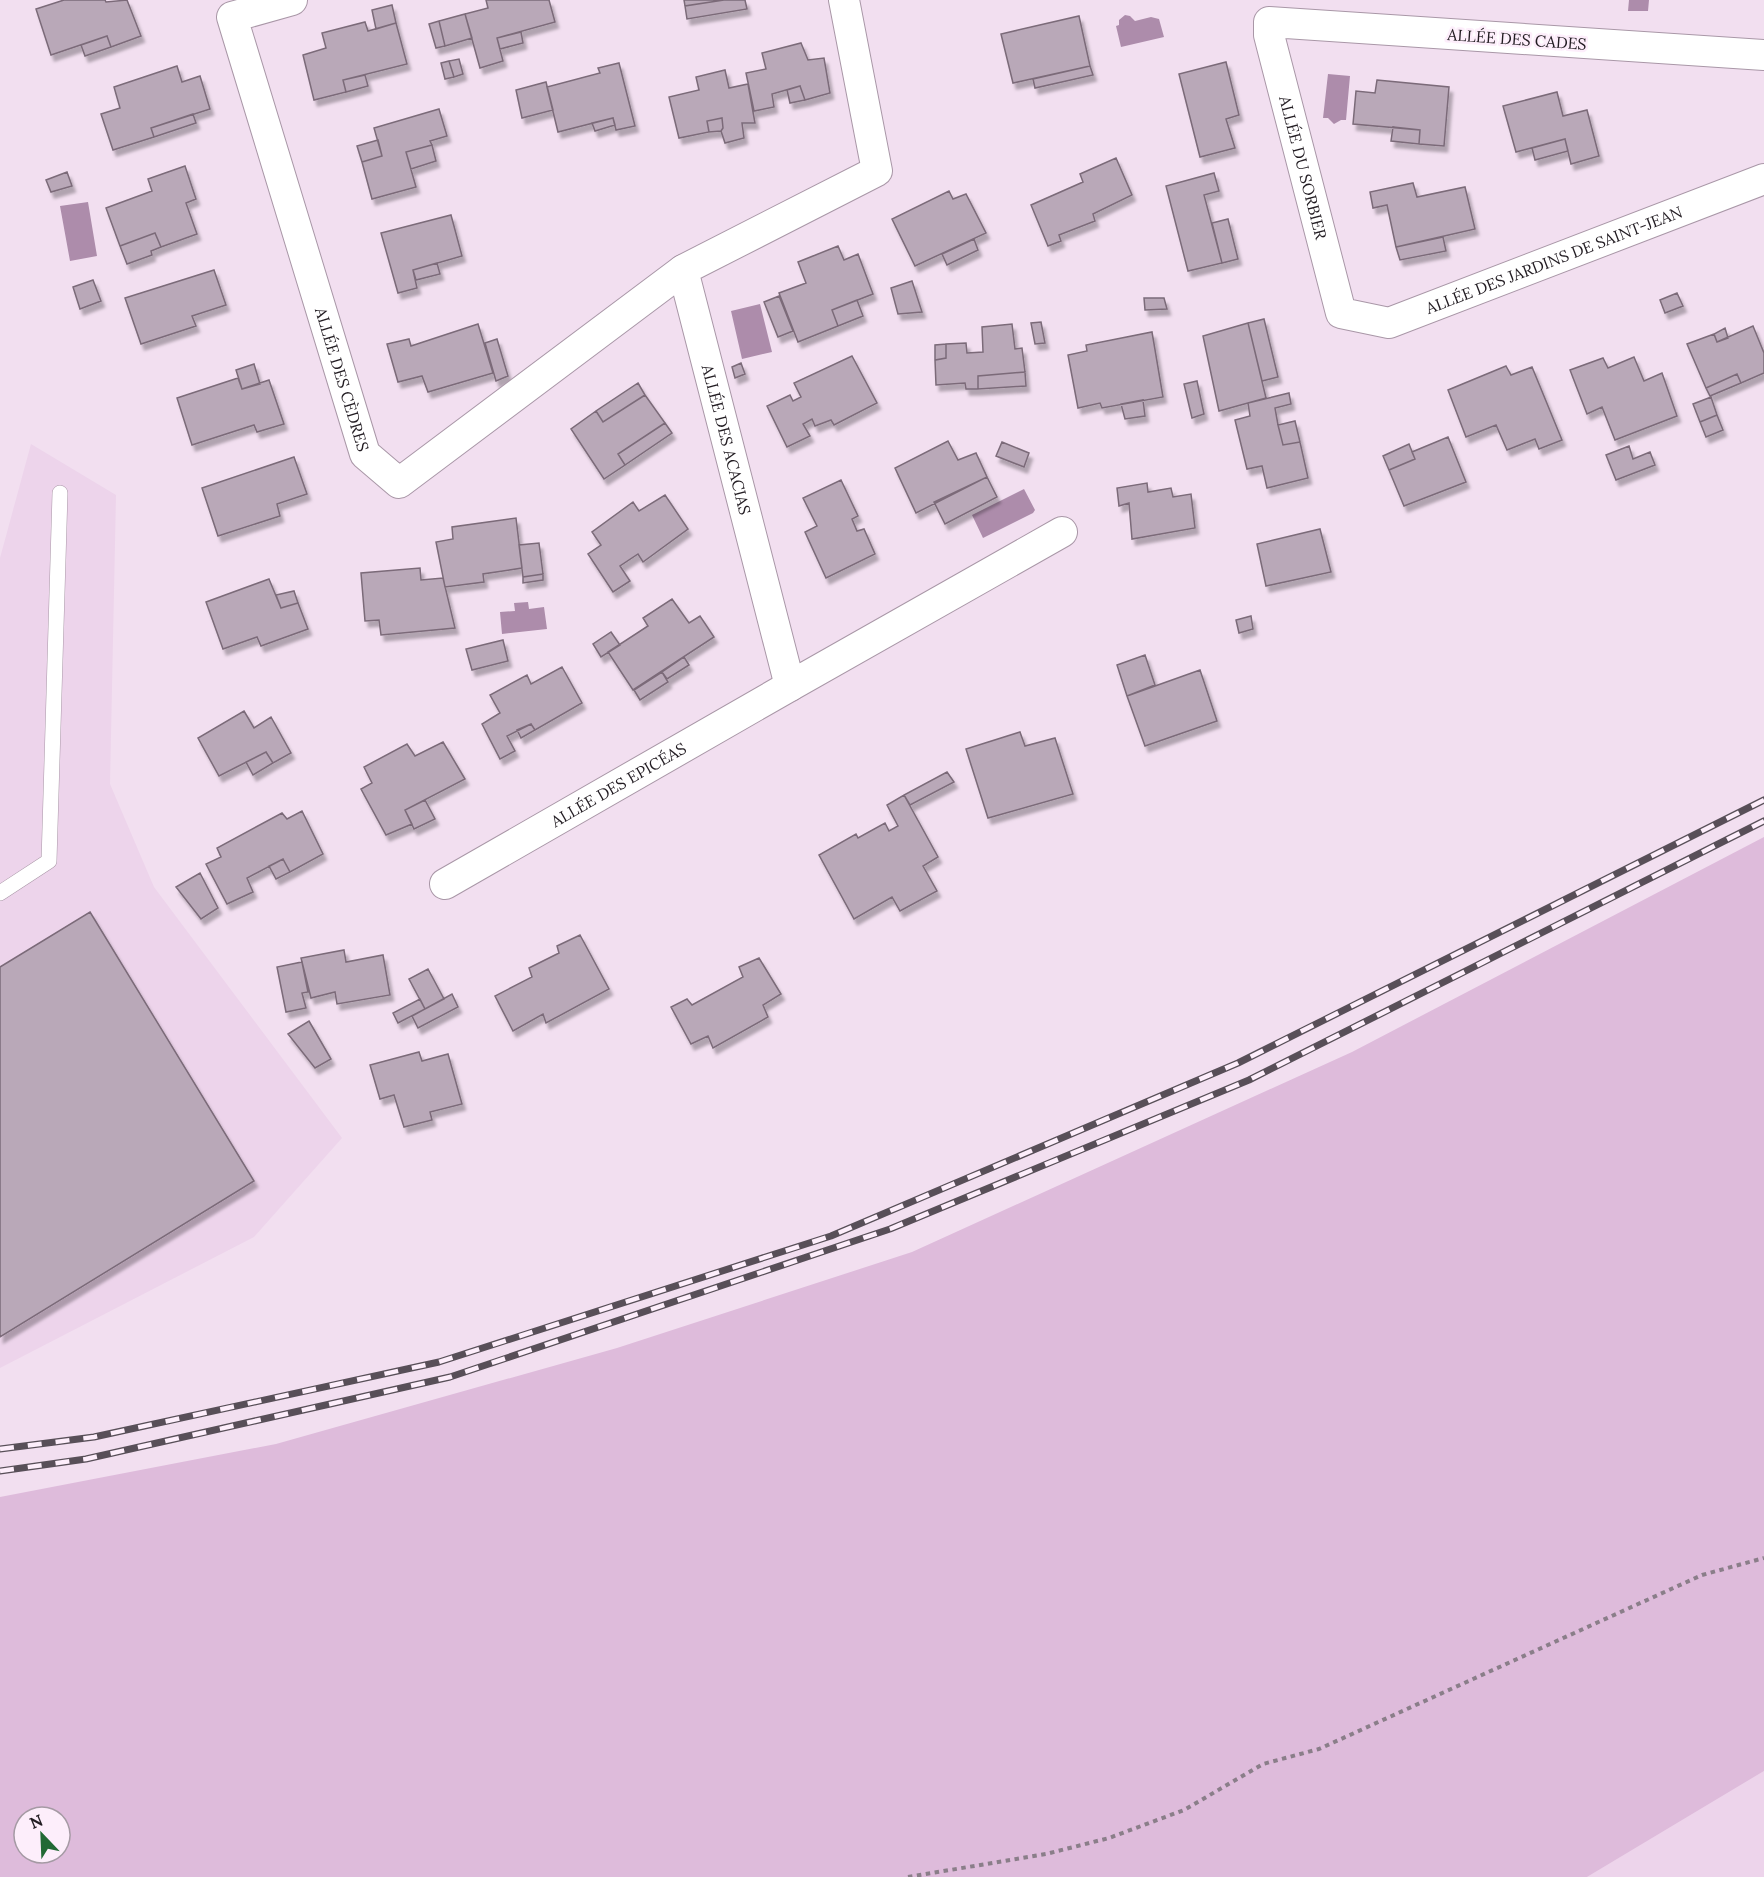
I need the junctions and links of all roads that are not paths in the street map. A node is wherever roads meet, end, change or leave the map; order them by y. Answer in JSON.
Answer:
{"nodes":[{"id":1,"x":292,"y":0,"type":"edge"},
{"id":2,"x":844,"y":0,"type":"edge"},
{"id":3,"x":1269,"y":22,"type":"joint"},
{"id":4,"x":1764,"y":55,"type":"edge"},
{"id":5,"x":1764,"y":179,"type":"edge"},
{"id":6,"x":682,"y":270,"type":"junction"},
{"id":7,"x":1341,"y":313,"type":"joint"},
{"id":8,"x":60,"y":493,"type":"dead end"},
{"id":9,"x":1062,"y":532,"type":"dead end"},
{"id":10,"x":790,"y":686,"type":"junction"},
{"id":11,"x":445,"y":884,"type":"dead end"},
{"id":12,"x":0,"y":893,"type":"edge"}],
"edges":[{"from":1,"to":6,"type":"street","name":"ALLÉE DES CÈDRES"},
{"from":2,"to":6,"type":"street"},
{"from":3,"to":4,"type":"street","name":"ALLÉE DES CADES"},
{"from":3,"to":7,"type":"street","name":"ALLÉE DU SORBIER"},
{"from":5,"to":7,"type":"street","name":"ALLÉE DES JARDINS DE SAINT-JEAN"},
{"from":6,"to":10,"type":"street","name":"ALLÉE DES ACACIAS"},
{"from":8,"to":12,"type":"lane"},
{"from":9,"to":10,"type":"street"},
{"from":10,"to":11,"type":"street","name":"ALLÉE DES EPICÉAS"}]}
